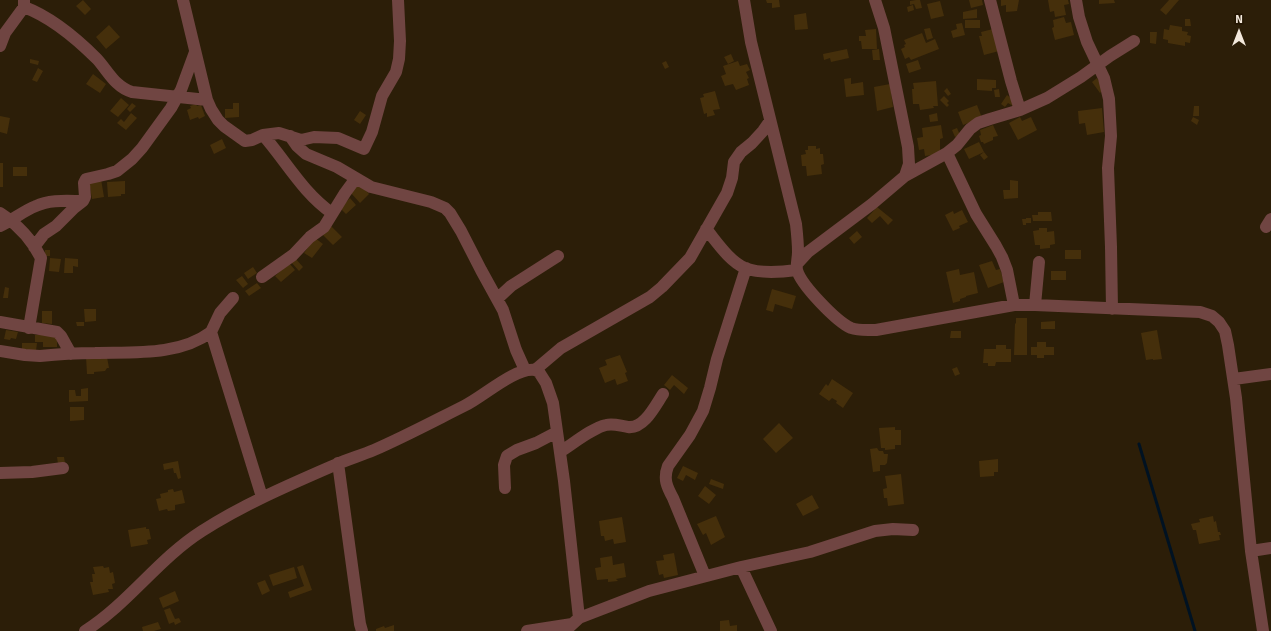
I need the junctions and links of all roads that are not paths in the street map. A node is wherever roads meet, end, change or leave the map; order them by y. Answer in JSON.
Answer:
{"nodes":[{"id":1,"x":183,"y":0,"type":"edge"},
{"id":2,"x":398,"y":0,"type":"edge"},
{"id":3,"x":744,"y":0,"type":"edge"},
{"id":4,"x":875,"y":0,"type":"edge"},
{"id":5,"x":990,"y":0,"type":"edge"},
{"id":6,"x":1076,"y":0,"type":"edge"},
{"id":7,"x":24,"y":3,"type":"edge"},
{"id":8,"x":1134,"y":41,"type":"dead end"},
{"id":9,"x":0,"y":46,"type":"edge"},
{"id":10,"x":195,"y":52,"type":"junction"},
{"id":11,"x":1097,"y":65,"type":"junction"},
{"id":12,"x":178,"y":96,"type":"junction"},
{"id":13,"x":207,"y":100,"type":"junction"},
{"id":14,"x":1020,"y":110,"type":"junction"},
{"id":15,"x":770,"y":120,"type":"junction"},
{"id":16,"x":262,"y":135,"type":"junction"},
{"id":17,"x":290,"y":136,"type":"junction"},
{"id":18,"x":947,"y":153,"type":"junction"},
{"id":19,"x":905,"y":176,"type":"junction"},
{"id":20,"x":356,"y":178,"type":"junction"},
{"id":21,"x":83,"y":201,"type":"junction"},
{"id":22,"x":0,"y":213,"type":"edge"},
{"id":23,"x":332,"y":213,"type":"junction"},
{"id":24,"x":12,"y":221,"type":"junction"},
{"id":25,"x":0,"y":226,"type":"edge"},
{"id":26,"x":706,"y":229,"type":"junction"},
{"id":27,"x":34,"y":247,"type":"junction"},
{"id":28,"x":558,"y":256,"type":"dead end"},
{"id":29,"x":1039,"y":262,"type":"dead end"},
{"id":30,"x":797,"y":267,"type":"junction"},
{"id":31,"x":746,"y":268,"type":"junction"},
{"id":32,"x":262,"y":277,"type":"dead end"},
{"id":33,"x":234,"y":298,"type":"dead end"},
{"id":34,"x":497,"y":299,"type":"junction"},
{"id":35,"x":1014,"y":305,"type":"junction"},
{"id":36,"x":1035,"y":305,"type":"junction"},
{"id":37,"x":1112,"y":309,"type":"junction"},
{"id":38,"x":0,"y":322,"type":"edge"},
{"id":39,"x":29,"y":328,"type":"junction"},
{"id":40,"x":211,"y":332,"type":"junction"},
{"id":41,"x":0,"y":350,"type":"edge"},
{"id":42,"x":71,"y":354,"type":"junction"},
{"id":43,"x":530,"y":370,"type":"junction"},
{"id":44,"x":1271,"y":374,"type":"edge"},
{"id":45,"x":1234,"y":379,"type":"junction"},
{"id":46,"x":663,"y":394,"type":"dead end"},
{"id":47,"x":557,"y":432,"type":"junction"},
{"id":48,"x":560,"y":452,"type":"junction"},
{"id":49,"x":338,"y":464,"type":"junction"},
{"id":50,"x":63,"y":468,"type":"dead end"},
{"id":51,"x":0,"y":473,"type":"edge"},
{"id":52,"x":505,"y":488,"type":"dead end"},
{"id":53,"x":262,"y":497,"type":"junction"},
{"id":54,"x":913,"y":530,"type":"dead end"},
{"id":55,"x":1271,"y":548,"type":"edge"},
{"id":56,"x":1251,"y":551,"type":"junction"},
{"id":57,"x":741,"y":567,"type":"junction"},
{"id":58,"x":705,"y":576,"type":"junction"},
{"id":59,"x":572,"y":624,"type":"edge"},
{"id":60,"x":85,"y":631,"type":"edge"},
{"id":61,"x":362,"y":631,"type":"edge"},
{"id":62,"x":527,"y":631,"type":"edge"},
{"id":63,"x":771,"y":631,"type":"edge"},
{"id":64,"x":1263,"y":631,"type":"edge"}],
"edges":[{"from":1,"to":10,"type":"street"},
{"from":2,"to":17,"type":"street"},
{"from":3,"to":15,"type":"street"},
{"from":4,"to":19,"type":"street"},
{"from":5,"to":14,"type":"street"},
{"from":6,"to":11,"type":"street"},
{"from":7,"to":9,"type":"street"},
{"from":7,"to":12,"type":"street"},
{"from":8,"to":11,"type":"street"},
{"from":10,"to":12,"type":"street"},
{"from":10,"to":13,"type":"street"},
{"from":11,"to":14,"type":"street"},
{"from":11,"to":37,"type":"street"},
{"from":12,"to":13,"type":"street"},
{"from":12,"to":21,"type":"street"},
{"from":13,"to":16,"type":"street"},
{"from":14,"to":18,"type":"street"},
{"from":15,"to":26,"type":"street"},
{"from":15,"to":30,"type":"street"},
{"from":16,"to":17,"type":"street"},
{"from":16,"to":23,"type":"street"},
{"from":17,"to":20,"type":"street"},
{"from":18,"to":19,"type":"street"},
{"from":18,"to":35,"type":"street"},
{"from":19,"to":30,"type":"street"},
{"from":20,"to":23,"type":"street"},
{"from":20,"to":34,"type":"street"},
{"from":21,"to":24,"type":"street"},
{"from":21,"to":27,"type":"street"},
{"from":22,"to":24,"type":"street"},
{"from":23,"to":32,"type":"street"},
{"from":24,"to":25,"type":"street"},
{"from":24,"to":27,"type":"street"},
{"from":26,"to":31,"type":"street"},
{"from":26,"to":43,"type":"street"},
{"from":27,"to":39,"type":"street"},
{"from":28,"to":34,"type":"street"},
{"from":29,"to":36,"type":"street"},
{"from":30,"to":31,"type":"street"},
{"from":30,"to":35,"type":"street"},
{"from":31,"to":58,"type":"street"},
{"from":33,"to":40,"type":"street"},
{"from":34,"to":43,"type":"street"},
{"from":35,"to":36,"type":"street"},
{"from":36,"to":37,"type":"street"},
{"from":37,"to":45,"type":"street"},
{"from":38,"to":39,"type":"street"},
{"from":39,"to":42,"type":"street"},
{"from":40,"to":42,"type":"street"},
{"from":40,"to":53,"type":"street"},
{"from":41,"to":42,"type":"street"},
{"from":43,"to":47,"type":"street"},
{"from":43,"to":49,"type":"street"},
{"from":44,"to":45,"type":"street"},
{"from":45,"to":56,"type":"street"},
{"from":46,"to":48,"type":"street"},
{"from":47,"to":48,"type":"street"},
{"from":47,"to":52,"type":"street"},
{"from":48,"to":59,"type":"street"},
{"from":49,"to":53,"type":"street"},
{"from":49,"to":61,"type":"street"},
{"from":50,"to":51,"type":"street"},
{"from":53,"to":60,"type":"street"},
{"from":54,"to":57,"type":"street"},
{"from":55,"to":56,"type":"street"},
{"from":56,"to":64,"type":"street"},
{"from":57,"to":58,"type":"street"},
{"from":57,"to":63,"type":"street"},
{"from":58,"to":59,"type":"street"},
{"from":59,"to":62,"type":"street"}]}
